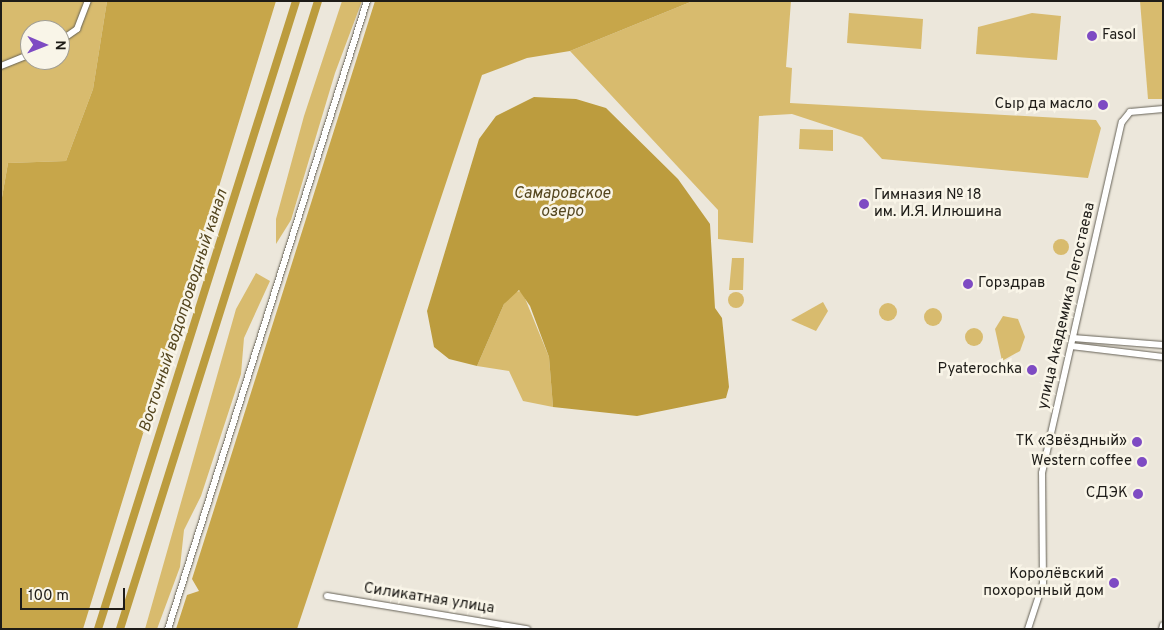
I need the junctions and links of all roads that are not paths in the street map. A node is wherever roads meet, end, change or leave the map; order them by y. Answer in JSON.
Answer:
{"nodes":[{"id":1,"x":88,"y":1,"type":"edge"},
{"id":2,"x":368,"y":1,"type":"edge"},
{"id":3,"x":70,"y":35,"type":"edge"},
{"id":4,"x":20,"y":58,"type":"edge"},
{"id":5,"x":1,"y":66,"type":"edge"},
{"id":6,"x":1163,"y":109,"type":"edge"},
{"id":7,"x":1073,"y":338,"type":"junction"},
{"id":8,"x":1163,"y":345,"type":"edge"},
{"id":9,"x":1071,"y":346,"type":"junction"},
{"id":10,"x":1163,"y":357,"type":"edge"},
{"id":11,"x":327,"y":596,"type":"dead end"},
{"id":12,"x":1163,"y":625,"type":"edge"},
{"id":13,"x":168,"y":629,"type":"edge"},
{"id":14,"x":527,"y":629,"type":"edge"},
{"id":15,"x":1028,"y":629,"type":"edge"},
{"id":16,"x":1162,"y":629,"type":"edge"}],
"edges":[{"from":1,"to":3,"type":"street"},
{"from":2,"to":13,"type":"street"},
{"from":4,"to":5,"type":"street"},
{"from":6,"to":7,"type":"street","name":"улица Академика Легостаева"},
{"from":7,"to":8,"type":"street"},
{"from":7,"to":9,"type":"street","name":"улица Академика Легостаева"},
{"from":9,"to":10,"type":"street"},
{"from":9,"to":15,"type":"street","name":"улица Академика Легостаева"},
{"from":11,"to":14,"type":"street","name":"Силикатная улица"},
{"from":12,"to":16,"type":"street"}]}
